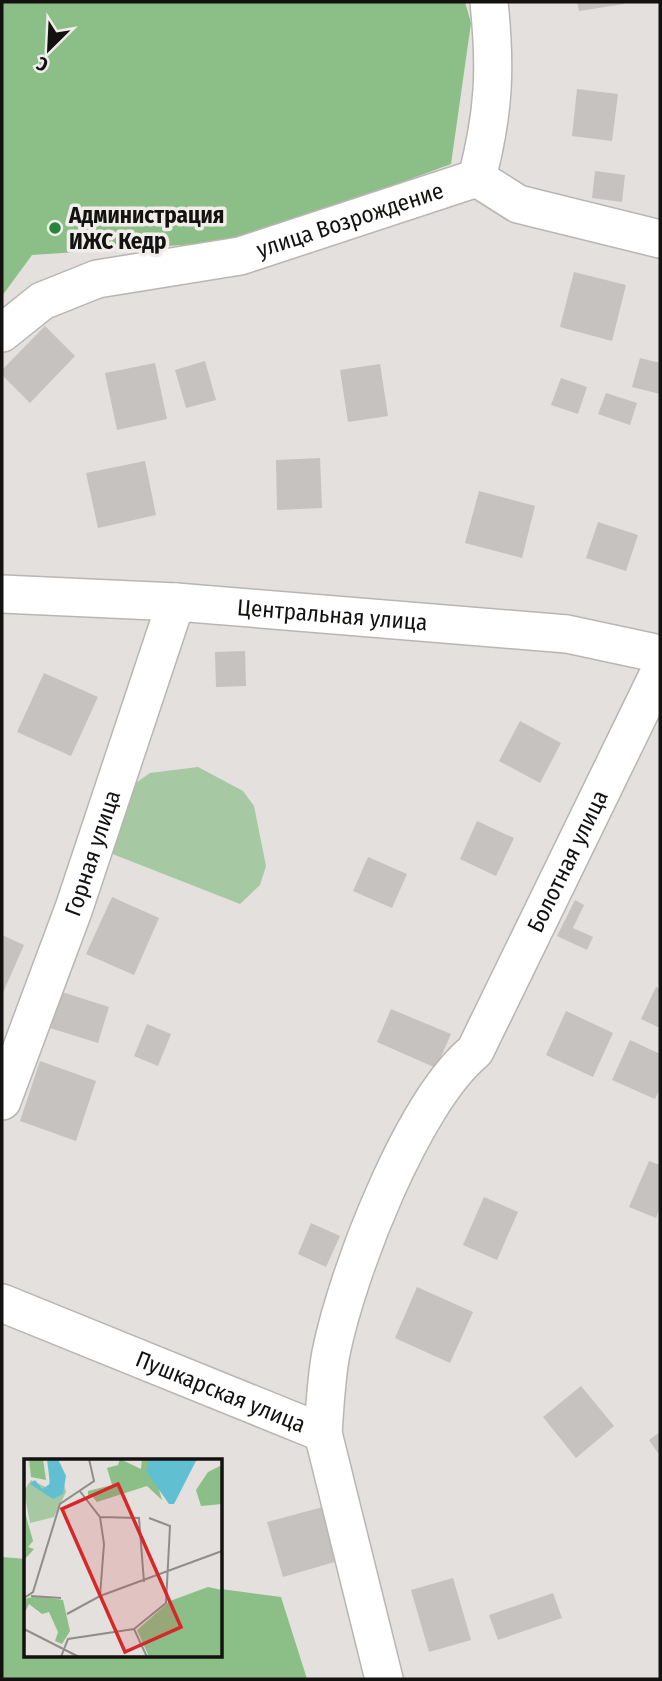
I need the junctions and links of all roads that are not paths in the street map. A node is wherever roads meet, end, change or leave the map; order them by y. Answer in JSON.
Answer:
{"nodes":[{"id":1,"x":489,"y":2,"type":"edge"},
{"id":2,"x":477,"y":178,"type":"junction"},
{"id":3,"x":660,"y":239,"type":"edge"},
{"id":4,"x":2,"y":333,"type":"edge"},
{"id":5,"x":2,"y":594,"type":"edge"},
{"id":6,"x":176,"y":603,"type":"junction"},
{"id":7,"x":660,"y":654,"type":"edge"},
{"id":8,"x":660,"y":671,"type":"edge"},
{"id":9,"x":2,"y":1101,"type":"edge"},
{"id":10,"x":2,"y":1303,"type":"edge"},
{"id":11,"x":323,"y":1433,"type":"junction"},
{"id":12,"x":384,"y":1679,"type":"edge"}],
"edges":[{"from":1,"to":2,"type":"street"},
{"from":2,"to":3,"type":"street"},
{"from":2,"to":4,"type":"street","name":"улица Возрождение"},
{"from":5,"to":6,"type":"street","name":"Центральная улица"},
{"from":6,"to":7,"type":"street","name":"Центральная улица"},
{"from":6,"to":9,"type":"street","name":"Горная улица"},
{"from":8,"to":11,"type":"street","name":"Болотная улица"},
{"from":10,"to":11,"type":"street","name":"Пушкарская улица"},
{"from":11,"to":12,"type":"street","name":"Пушкарская улица"}]}
